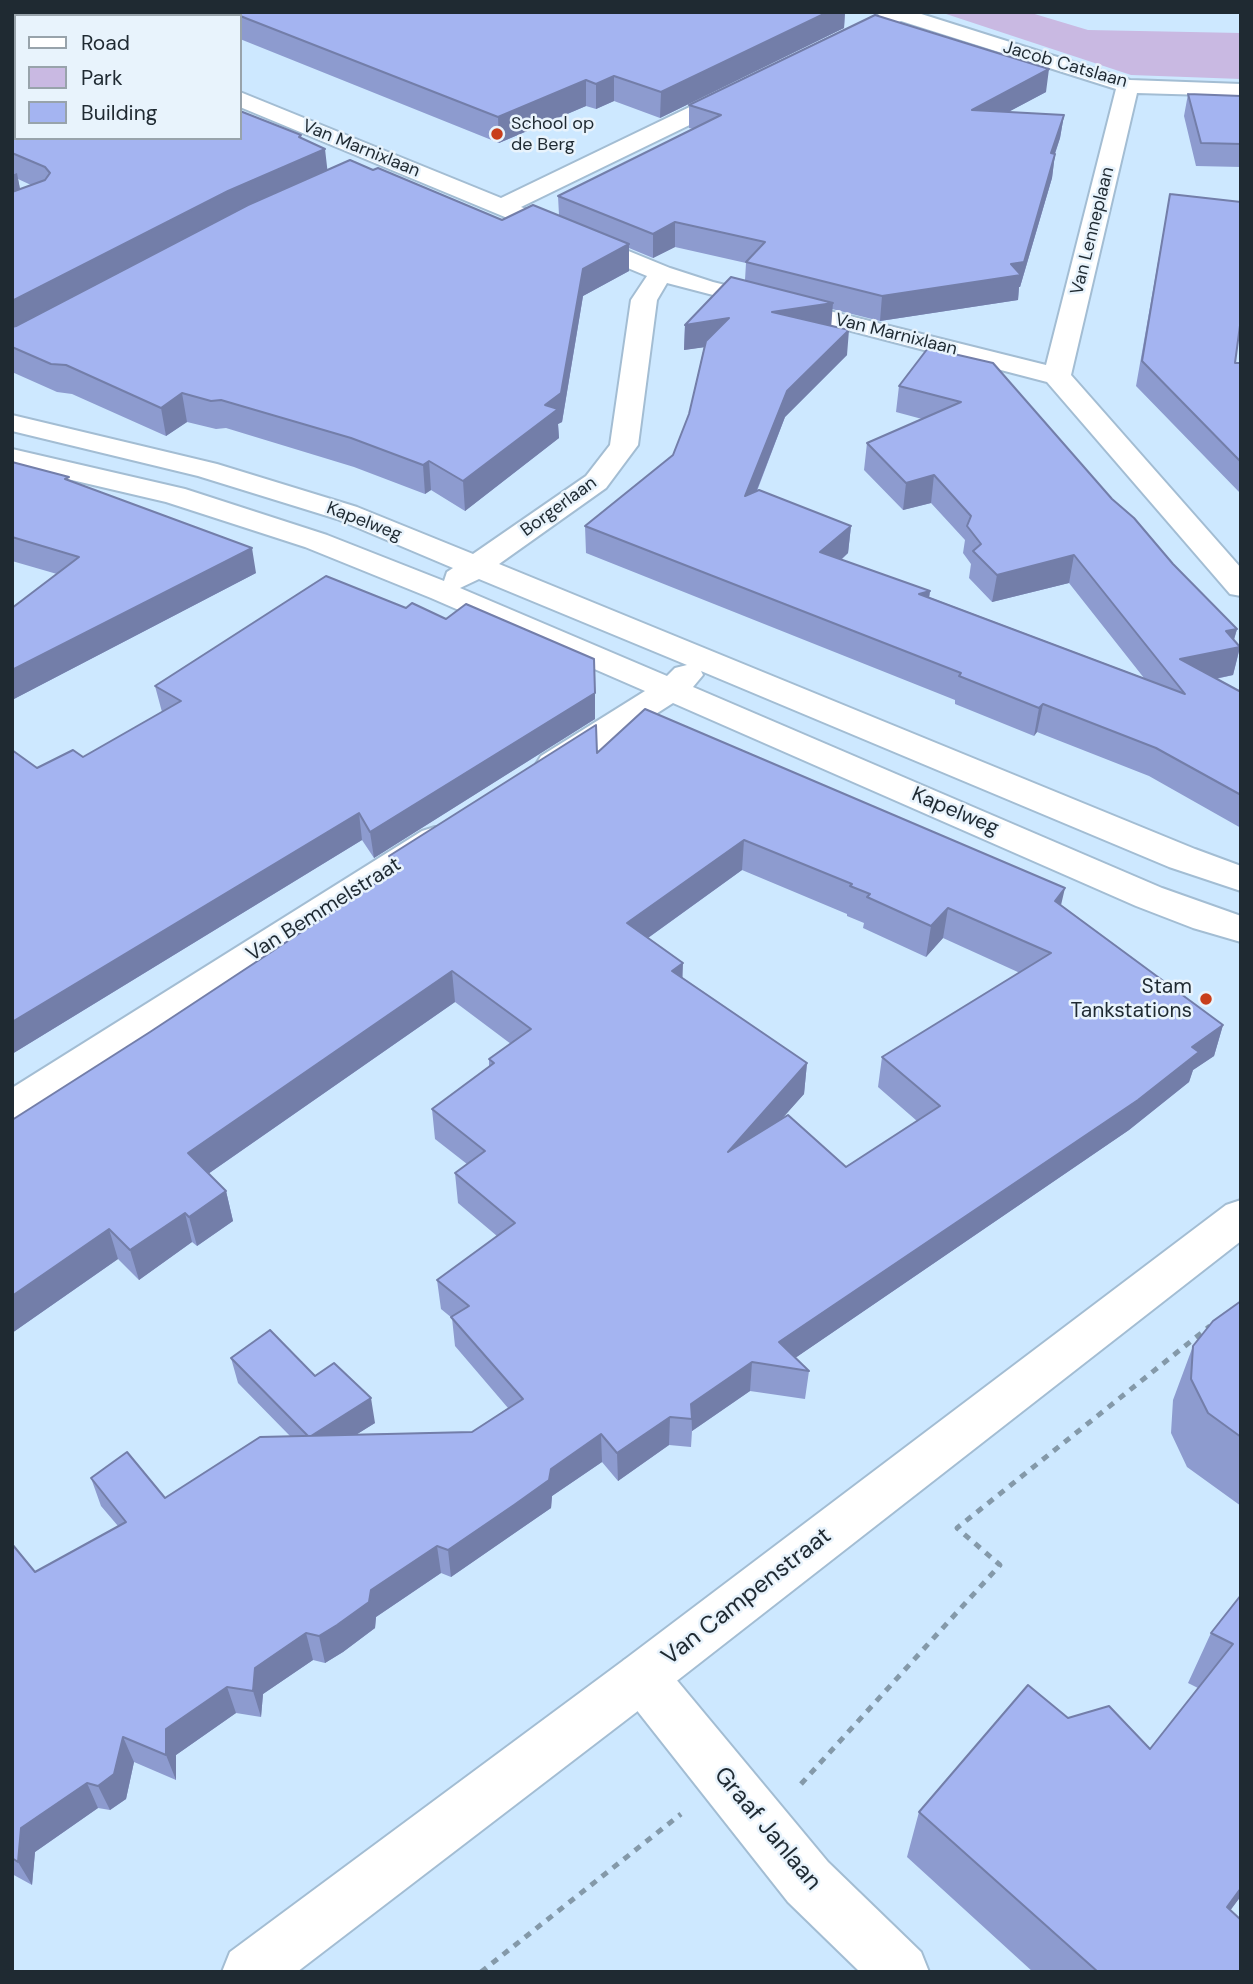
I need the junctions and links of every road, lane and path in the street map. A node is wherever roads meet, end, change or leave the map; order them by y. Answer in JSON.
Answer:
{"nodes":[{"id":1,"x":896,"y":14,"type":"edge"},
{"id":2,"x":824,"y":51,"type":"edge"},
{"id":3,"x":1128,"y":86,"type":"junction"},
{"id":4,"x":749,"y":87,"type":"edge"},
{"id":5,"x":1241,"y":90,"type":"edge"},
{"id":6,"x":242,"y":100,"type":"edge"},
{"id":7,"x":387,"y":160,"type":"junction"},
{"id":8,"x":363,"y":170,"type":"edge"},
{"id":9,"x":502,"y":207,"type":"junction"},
{"id":10,"x":661,"y":273,"type":"junction"},
{"id":11,"x":1057,"y":376,"type":"junction"},
{"id":12,"x":12,"y":423,"type":"edge"},
{"id":13,"x":12,"y":457,"type":"edge"},
{"id":14,"x":475,"y":567,"type":"junction"},
{"id":15,"x":1241,"y":587,"type":"edge"},
{"id":16,"x":442,"y":591,"type":"junction"},
{"id":17,"x":704,"y":660,"type":"junction"},
{"id":18,"x":671,"y":689,"type":"junction"},
{"id":19,"x":530,"y":779,"type":"edge"},
{"id":20,"x":460,"y":824,"type":"edge"},
{"id":21,"x":1182,"y":858,"type":"junction"},
{"id":22,"x":1241,"y":879,"type":"edge"},
{"id":23,"x":1149,"y":897,"type":"junction"},
{"id":24,"x":1241,"y":929,"type":"edge"},
{"id":25,"x":12,"y":1108,"type":"edge"},
{"id":26,"x":1241,"y":1217,"type":"edge"},
{"id":27,"x":1219,"y":1319,"type":"edge"},
{"id":28,"x":642,"y":1677,"type":"junction"},
{"id":29,"x":725,"y":1779,"type":"junction"},
{"id":30,"x":763,"y":1826,"type":"junction"},
{"id":31,"x":250,"y":1972,"type":"edge"},
{"id":32,"x":481,"y":1972,"type":"edge"},
{"id":33,"x":901,"y":1972,"type":"edge"}],
"edges":[{"from":1,"to":2,"type":"street"},
{"from":1,"to":3,"type":"street","name":"Jacob Catslaan"},
{"from":3,"to":5,"type":"street","name":"Jacob Catslaan"},
{"from":3,"to":11,"type":"street","name":"Van Lenneplaan"},
{"from":4,"to":9,"type":"street"},
{"from":6,"to":7,"type":"street","name":"Van Marnixlaan"},
{"from":7,"to":8,"type":"street"},
{"from":7,"to":9,"type":"street","name":"Van Marnixlaan"},
{"from":9,"to":10,"type":"street","name":"Van Marnixlaan"},
{"from":10,"to":11,"type":"street","name":"Van Marnixlaan"},
{"from":10,"to":14,"type":"street","name":"Borgerlaan"},
{"from":11,"to":15,"type":"street"},
{"from":12,"to":14,"type":"street","name":"Kapelweg"},
{"from":13,"to":16,"type":"street","name":"Kapelweg"},
{"from":14,"to":16,"type":"street","name":"Borgerlaan"},
{"from":14,"to":17,"type":"street","name":"Kapelweg"},
{"from":16,"to":18,"type":"street","name":"Kapelweg"},
{"from":17,"to":18,"type":"street"},
{"from":17,"to":21,"type":"street","name":"Kapelweg"},
{"from":18,"to":19,"type":"street"},
{"from":18,"to":23,"type":"street","name":"Kapelweg"},
{"from":20,"to":25,"type":"street","name":"Van Bemmelstraat"},
{"from":21,"to":22,"type":"street","name":"Kapelweg"},
{"from":21,"to":23,"type":"street"},
{"from":23,"to":24,"type":"street","name":"Kapelweg"},
{"from":26,"to":28,"type":"street","name":"Van Campenstraat"},
{"from":27,"to":30,"type":"path"},
{"from":28,"to":29,"type":"street","name":"Graaf Janlaan"},
{"from":28,"to":31,"type":"street","name":"Van Campenstraat"},
{"from":29,"to":30,"type":"street","name":"Graaf Janlaan"},
{"from":29,"to":32,"type":"path"},
{"from":30,"to":33,"type":"street","name":"Graaf Janlaan"}]}
